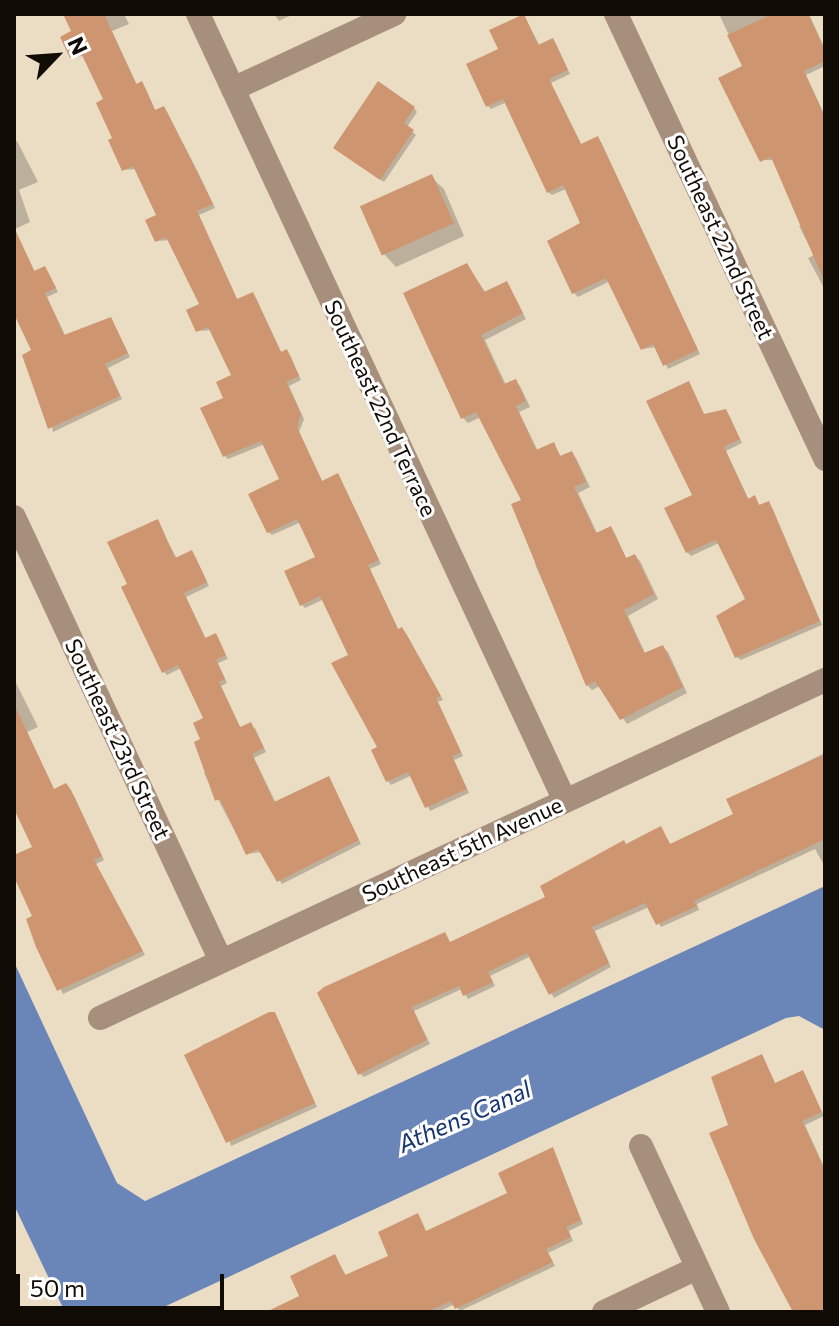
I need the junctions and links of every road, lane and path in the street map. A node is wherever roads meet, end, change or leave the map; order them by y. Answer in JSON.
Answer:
{"nodes":[{"id":1,"x":198,"y":14,"type":"edge"},
{"id":2,"x":394,"y":14,"type":"edge"},
{"id":3,"x":616,"y":14,"type":"edge"},
{"id":4,"x":233,"y":89,"type":"junction"},
{"id":5,"x":825,"y":459,"type":"edge"},
{"id":6,"x":14,"y":517,"type":"edge"},
{"id":7,"x":825,"y":680,"type":"edge"},
{"id":8,"x":565,"y":801,"type":"junction"},
{"id":9,"x":221,"y":961,"type":"junction"},
{"id":10,"x":100,"y":1018,"type":"dead end"},
{"id":11,"x":641,"y":1146,"type":"dead end"},
{"id":12,"x":697,"y":1268,"type":"junction"},
{"id":13,"x":604,"y":1312,"type":"edge"},
{"id":14,"x":718,"y":1312,"type":"edge"}],
"edges":[{"from":1,"to":4,"type":"street","name":"Southeast 22nd Terrace"},
{"from":2,"to":4,"type":"street"},
{"from":3,"to":5,"type":"street","name":"Southeast 22nd Street"},
{"from":4,"to":8,"type":"street","name":"Southeast 22nd Terrace"},
{"from":6,"to":9,"type":"street","name":"Southeast 23rd Street"},
{"from":7,"to":8,"type":"street","name":"Southeast 5th Avenue"},
{"from":8,"to":9,"type":"street","name":"Southeast 5th Avenue"},
{"from":9,"to":10,"type":"street","name":"Southeast 5th Avenue"},
{"from":11,"to":12,"type":"street"},
{"from":12,"to":13,"type":"street"},
{"from":12,"to":14,"type":"street"}]}
